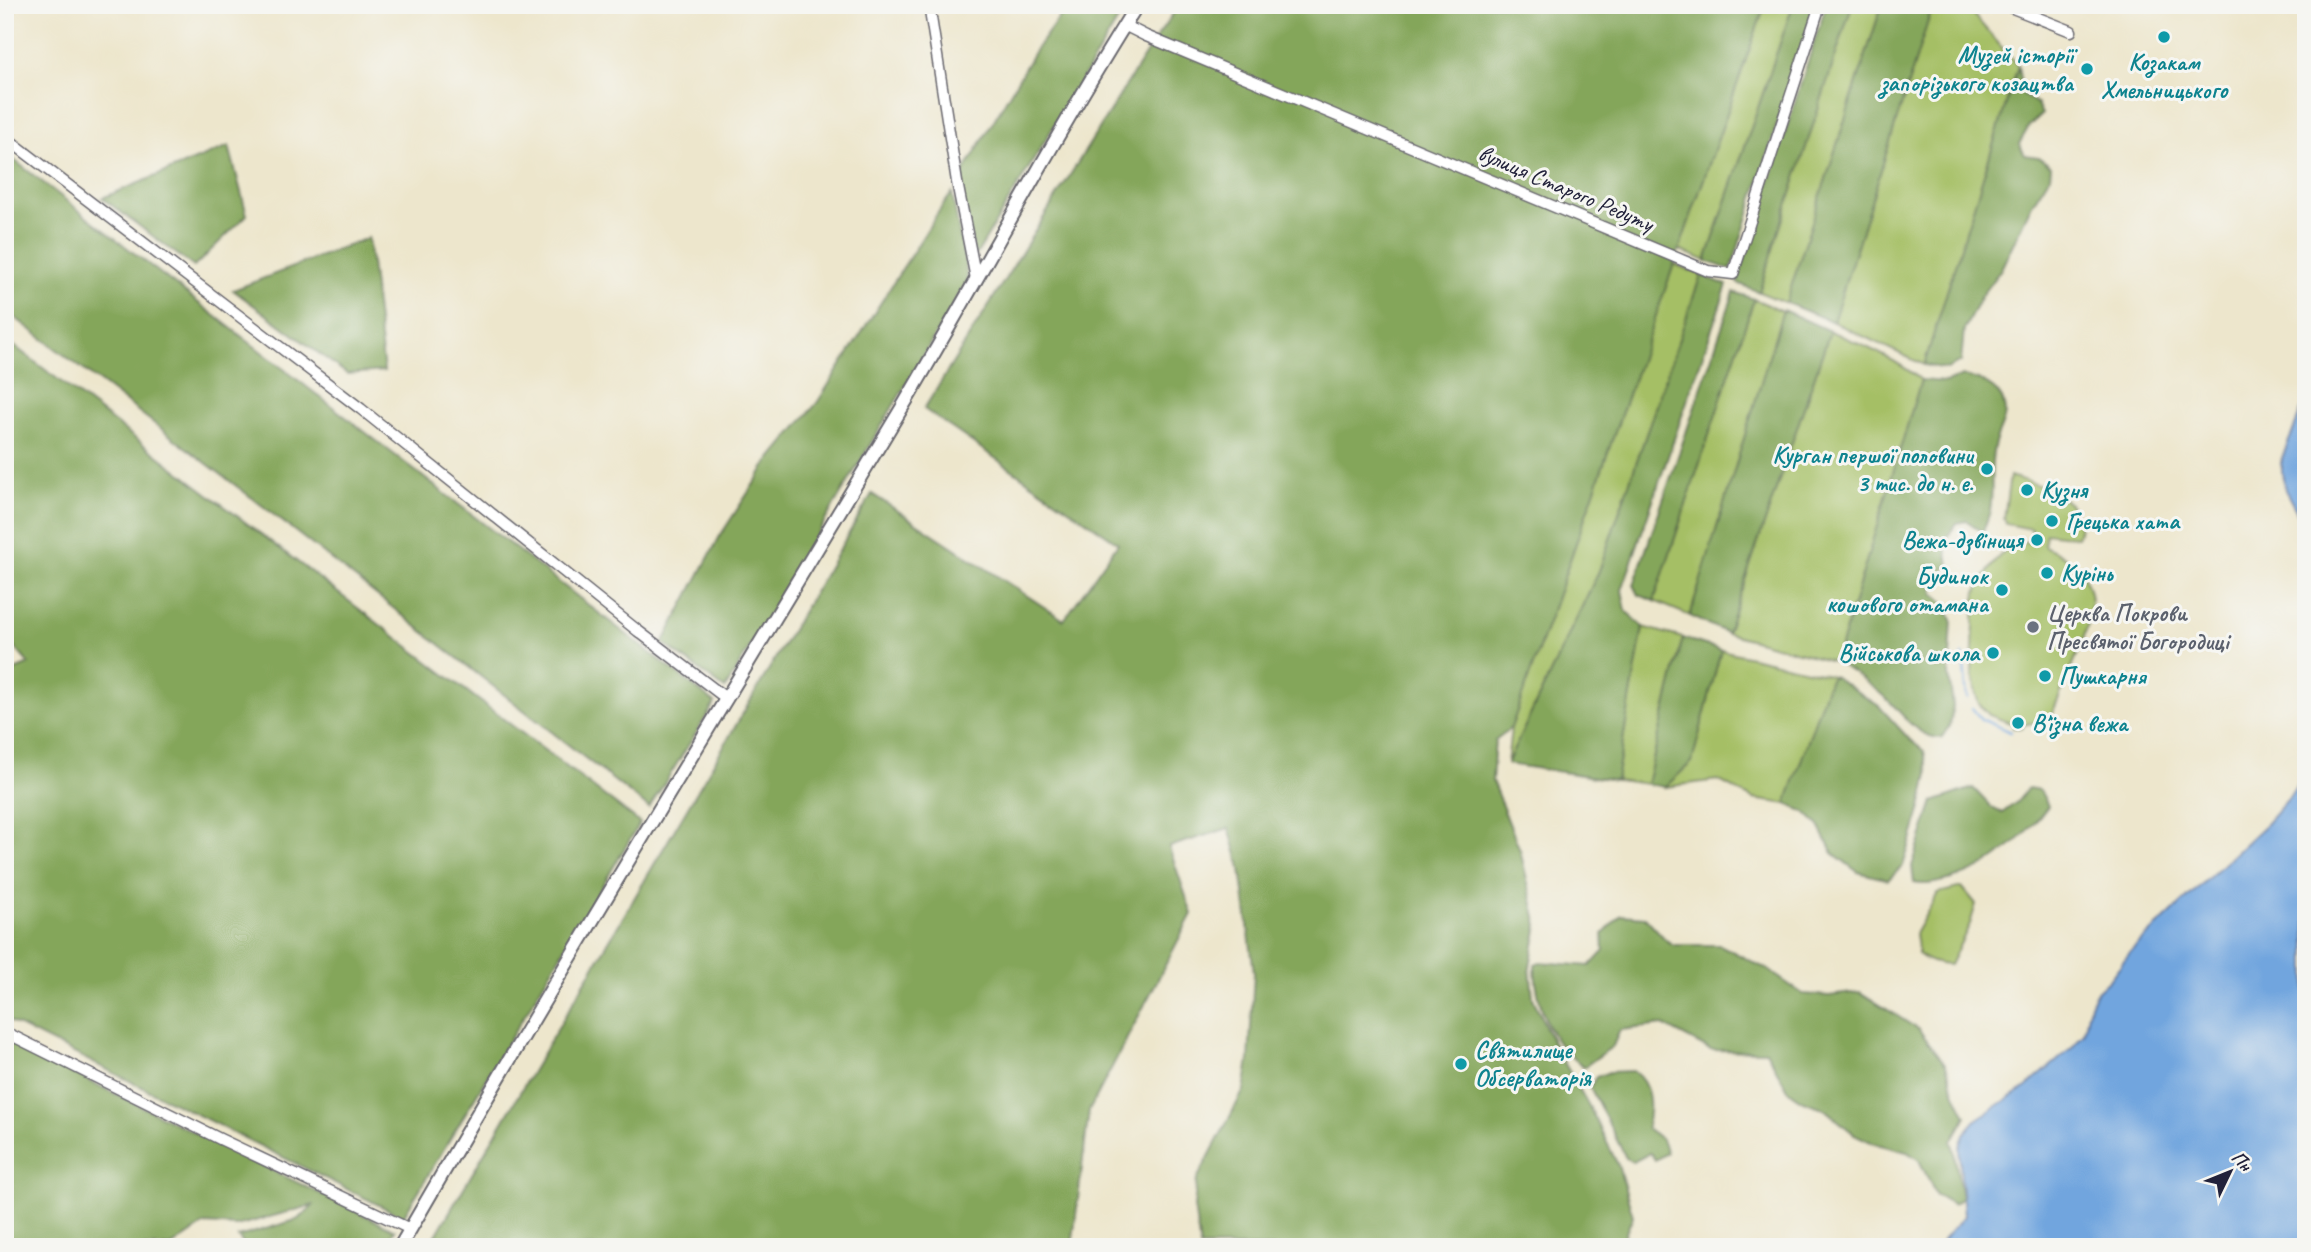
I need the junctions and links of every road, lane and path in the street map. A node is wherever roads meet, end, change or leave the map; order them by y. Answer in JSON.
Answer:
{"nodes":[{"id":1,"x":929,"y":5,"type":"edge"},
{"id":2,"x":1137,"y":5,"type":"edge"},
{"id":3,"x":1820,"y":5,"type":"edge"},
{"id":4,"x":2006,"y":5,"type":"edge"},
{"id":5,"x":1124,"y":25,"type":"junction"},
{"id":6,"x":2071,"y":31,"type":"dead end"},
{"id":7,"x":5,"y":137,"type":"edge"},
{"id":8,"x":976,"y":279,"type":"junction"},
{"id":9,"x":727,"y":699,"type":"junction"},
{"id":10,"x":5,"y":1032,"type":"edge"},
{"id":11,"x":410,"y":1229,"type":"junction"},
{"id":12,"x":400,"y":1247,"type":"edge"}],
"edges":[{"from":1,"to":8,"type":"street"},
{"from":2,"to":5,"type":"main road"},
{"from":3,"to":5,"type":"street","name":"вулиця Старого Редуту"},
{"from":4,"to":6,"type":"street"},
{"from":5,"to":8,"type":"main road"},
{"from":7,"to":9,"type":"street"},
{"from":8,"to":9,"type":"main road"},
{"from":9,"to":11,"type":"main road"},
{"from":10,"to":11,"type":"street"},
{"from":11,"to":12,"type":"main road"}]}
